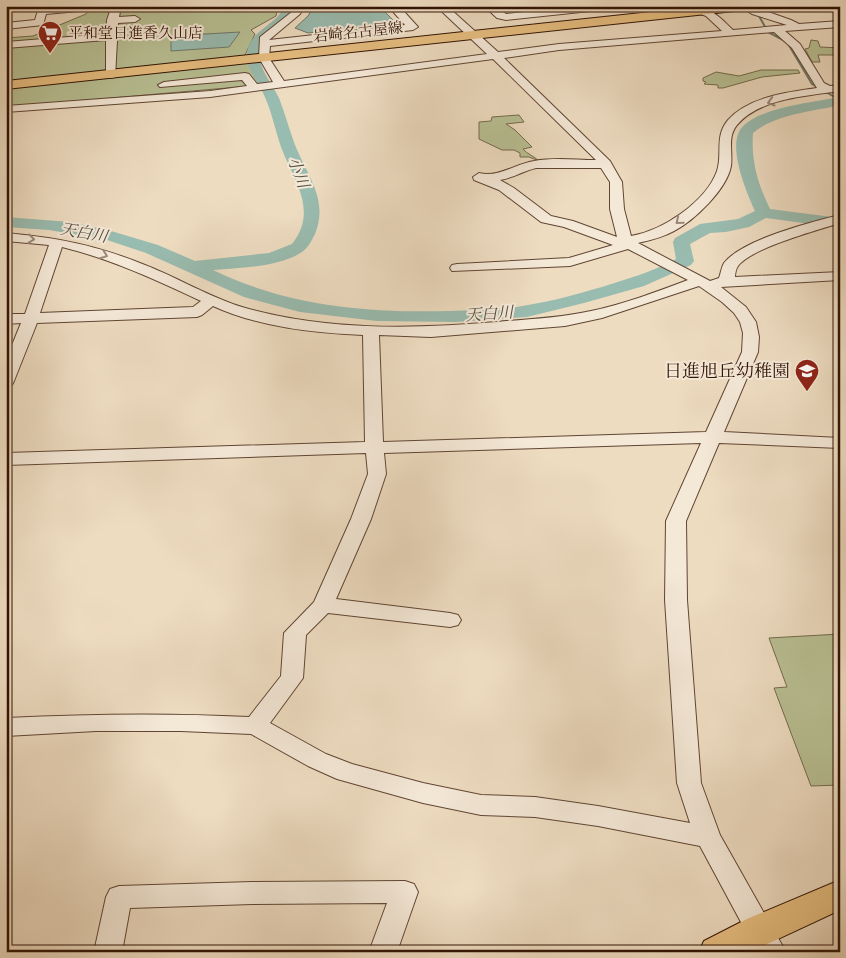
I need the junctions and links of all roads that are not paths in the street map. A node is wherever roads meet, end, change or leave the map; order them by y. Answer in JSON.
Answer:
{"nodes":[{"id":1,"x":109,"y":6,"type":"edge"},
{"id":2,"x":116,"y":6,"type":"edge"},
{"id":3,"x":299,"y":6,"type":"edge"},
{"id":4,"x":393,"y":6,"type":"edge"},
{"id":5,"x":441,"y":6,"type":"edge"},
{"id":6,"x":489,"y":6,"type":"edge"},
{"id":7,"x":526,"y":6,"type":"edge"},
{"id":8,"x":609,"y":6,"type":"edge"},
{"id":9,"x":744,"y":6,"type":"edge"},
{"id":10,"x":76,"y":9,"type":"junction"},
{"id":11,"x":701,"y":11,"type":"junction"},
{"id":12,"x":759,"y":13,"type":"junction"},
{"id":13,"x":536,"y":14,"type":"junction"},
{"id":14,"x":135,"y":19,"type":"dead end"},
{"id":15,"x":83,"y":20,"type":"dead end"},
{"id":16,"x":112,"y":20,"type":"junction"},
{"id":17,"x":840,"y":24,"type":"edge"},
{"id":18,"x":6,"y":26,"type":"edge"},
{"id":19,"x":798,"y":27,"type":"junction"},
{"id":20,"x":767,"y":29,"type":"junction"},
{"id":21,"x":730,"y":32,"type":"junction"},
{"id":22,"x":475,"y":36,"type":"junction"},
{"id":23,"x":111,"y":37,"type":"junction"},
{"id":24,"x":267,"y":43,"type":"junction"},
{"id":25,"x":6,"y":45,"type":"edge"},
{"id":26,"x":495,"y":55,"type":"junction"},
{"id":27,"x":261,"y":59,"type":"junction"},
{"id":28,"x":111,"y":75,"type":"junction"},
{"id":29,"x":6,"y":85,"type":"edge"},
{"id":30,"x":277,"y":85,"type":"junction"},
{"id":31,"x":157,"y":86,"type":"dead end"},
{"id":32,"x":138,"y":88,"type":"dead end"},
{"id":33,"x":257,"y":88,"type":"junction"},
{"id":34,"x":840,"y":88,"type":"edge"},
{"id":35,"x":823,"y":90,"type":"junction"},
{"id":36,"x":123,"y":101,"type":"junction"},
{"id":37,"x":6,"y":109,"type":"edge"},
{"id":38,"x":606,"y":164,"type":"junction"},
{"id":39,"x":482,"y":178,"type":"joint"},
{"id":40,"x":836,"y":220,"type":"edge"},
{"id":41,"x":6,"y":237,"type":"edge"},
{"id":42,"x":57,"y":242,"type":"junction"},
{"id":43,"x":628,"y":244,"type":"junction"},
{"id":44,"x":457,"y":268,"type":"dead end"},
{"id":45,"x":840,"y":276,"type":"edge"},
{"id":46,"x":705,"y":281,"type":"junction"},
{"id":47,"x":211,"y":300,"type":"junction"},
{"id":48,"x":31,"y":318,"type":"junction"},
{"id":49,"x":6,"y":319,"type":"edge"},
{"id":50,"x":371,"y":330,"type":"junction"},
{"id":51,"x":6,"y":381,"type":"edge"},
{"id":52,"x":714,"y":437,"type":"junction"},
{"id":53,"x":840,"y":443,"type":"edge"},
{"id":54,"x":374,"y":446,"type":"junction"},
{"id":55,"x":6,"y":459,"type":"edge"},
{"id":56,"x":323,"y":605,"type":"junction"},
{"id":57,"x":450,"y":620,"type":"dead end"},
{"id":58,"x":255,"y":726,"type":"junction"},
{"id":59,"x":7,"y":728,"type":"edge"},
{"id":60,"x":708,"y":838,"type":"junction"},
{"id":61,"x":840,"y":894,"type":"edge"},
{"id":62,"x":765,"y":941,"type":"edge"},
{"id":63,"x":108,"y":952,"type":"edge"},
{"id":64,"x":383,"y":952,"type":"edge"},
{"id":65,"x":717,"y":952,"type":"edge"}],
"edges":[{"from":1,"to":10,"type":"street"},
{"from":2,"to":16,"type":"street"},
{"from":3,"to":24,"type":"street"},
{"from":4,"to":24,"type":"street"},
{"from":5,"to":22,"type":"street"},
{"from":6,"to":13,"type":"street"},
{"from":7,"to":13,"type":"street"},
{"from":8,"to":13,"type":"street"},
{"from":9,"to":11,"type":"main road","name":"岩崎名古屋線"},
{"from":9,"to":12,"type":"street"},
{"from":10,"to":15,"type":"street"},
{"from":10,"to":18,"type":"street"},
{"from":11,"to":21,"type":"street"},
{"from":11,"to":22,"type":"main road","name":"岩崎名古屋線"},
{"from":12,"to":19,"type":"street"},
{"from":12,"to":20,"type":"street"},
{"from":14,"to":16,"type":"street"},
{"from":16,"to":23,"type":"street"},
{"from":17,"to":19,"type":"street"},
{"from":19,"to":20,"type":"street"},
{"from":20,"to":21,"type":"street"},
{"from":20,"to":35,"type":"street"},
{"from":21,"to":26,"type":"street"},
{"from":22,"to":26,"type":"street"},
{"from":22,"to":27,"type":"main road","name":"岩崎名古屋線"},
{"from":23,"to":25,"type":"street"},
{"from":23,"to":28,"type":"street"},
{"from":24,"to":27,"type":"street"},
{"from":26,"to":30,"type":"street"},
{"from":26,"to":38,"type":"street"},
{"from":27,"to":28,"type":"main road","name":"岩崎名古屋線"},
{"from":27,"to":30,"type":"street"},
{"from":28,"to":29,"type":"main road","name":"岩崎名古屋線"},
{"from":30,"to":33,"type":"street"},
{"from":31,"to":33,"type":"street"},
{"from":32,"to":36,"type":"street"},
{"from":33,"to":36,"type":"street"},
{"from":34,"to":35,"type":"street"},
{"from":35,"to":43,"type":"street","one_way":true},
{"from":36,"to":37,"type":"street"},
{"from":38,"to":39,"type":"street"},
{"from":38,"to":43,"type":"street"},
{"from":39,"to":43,"type":"street"},
{"from":40,"to":46,"type":"street"},
{"from":41,"to":42,"type":"street","one_way":true},
{"from":42,"to":47,"type":"street","one_way":true},
{"from":42,"to":48,"type":"street"},
{"from":43,"to":44,"type":"street"},
{"from":43,"to":46,"type":"street"},
{"from":45,"to":46,"type":"street"},
{"from":46,"to":50,"type":"street"},
{"from":46,"to":52,"type":"street"},
{"from":47,"to":48,"type":"street"},
{"from":47,"to":50,"type":"street"},
{"from":48,"to":49,"type":"street"},
{"from":48,"to":51,"type":"street"},
{"from":50,"to":54,"type":"street"},
{"from":52,"to":53,"type":"street"},
{"from":52,"to":54,"type":"street"},
{"from":52,"to":60,"type":"street"},
{"from":54,"to":55,"type":"street"},
{"from":54,"to":56,"type":"street"},
{"from":56,"to":57,"type":"street"},
{"from":56,"to":58,"type":"street"},
{"from":58,"to":59,"type":"street"},
{"from":58,"to":60,"type":"street"},
{"from":60,"to":62,"type":"street"},
{"from":61,"to":62,"type":"main road"},
{"from":62,"to":65,"type":"main road"},
{"from":63,"to":64,"type":"street"}]}
